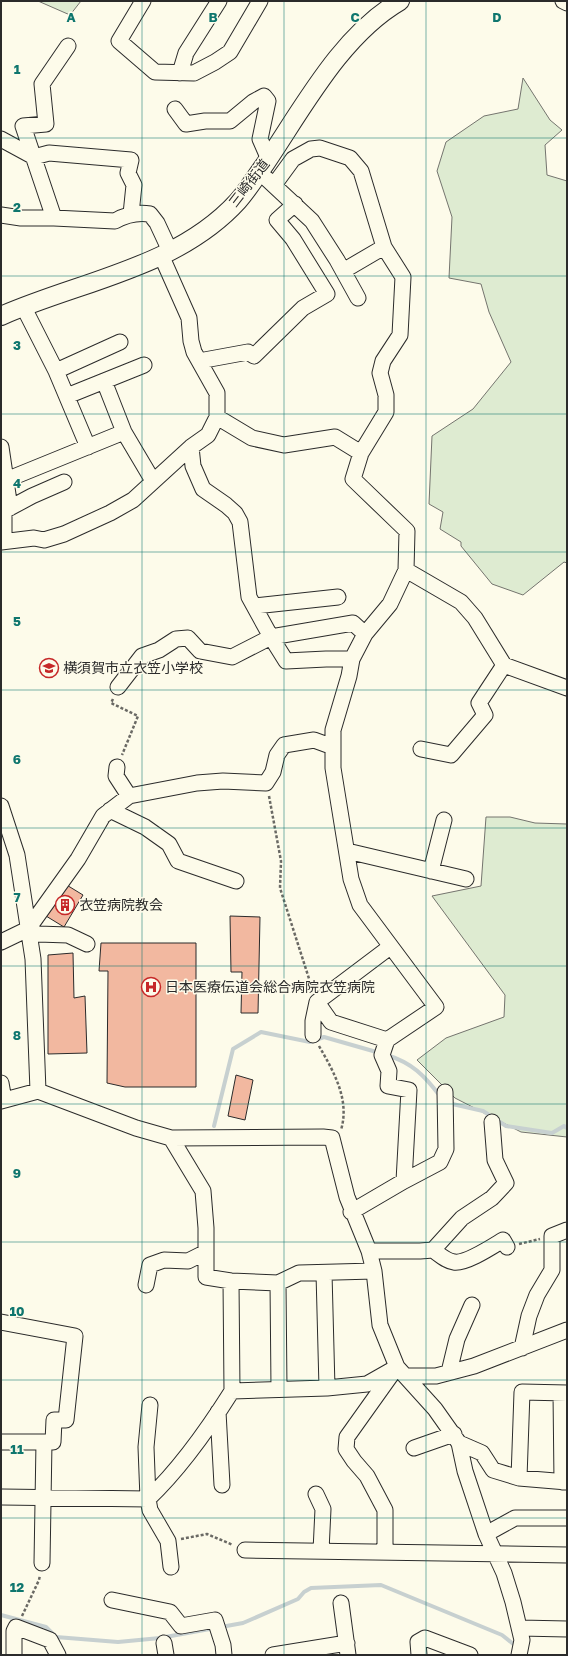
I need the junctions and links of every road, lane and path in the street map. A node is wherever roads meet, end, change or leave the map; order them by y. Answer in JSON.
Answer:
{"nodes":[{"id":1,"x":143,"y":1,"type":"edge"},
{"id":2,"x":219,"y":1,"type":"edge"},
{"id":3,"x":260,"y":1,"type":"edge"},
{"id":4,"x":400,"y":1,"type":"edge"},
{"id":5,"x":563,"y":1,"type":"edge"},
{"id":6,"x":567,"y":3,"type":"edge"},
{"id":7,"x":380,"y":6,"type":"edge"},
{"id":8,"x":68,"y":46,"type":"dead end"},
{"id":9,"x":180,"y":73,"type":"junction"},
{"id":10,"x":175,"y":109,"type":"dead end"},
{"id":11,"x":1,"y":139,"type":"edge"},
{"id":12,"x":34,"y":156,"type":"junction"},
{"id":13,"x":270,"y":157,"type":"junction"},
{"id":14,"x":259,"y":172,"type":"junction"},
{"id":15,"x":274,"y":185,"type":"junction"},
{"id":16,"x":295,"y":204,"type":"junction"},
{"id":17,"x":131,"y":214,"type":"junction"},
{"id":18,"x":1,"y":216,"type":"edge"},
{"id":19,"x":54,"y":218,"type":"junction"},
{"id":20,"x":384,"y":247,"type":"junction"},
{"id":21,"x":166,"y":253,"type":"junction"},
{"id":22,"x":343,"y":271,"type":"junction"},
{"id":23,"x":358,"y":298,"type":"dead end"},
{"id":24,"x":23,"y":306,"type":"junction"},
{"id":25,"x":1,"y":316,"type":"edge"},
{"id":26,"x":120,"y":342,"type":"dead end"},
{"id":27,"x":199,"y":361,"type":"junction"},
{"id":28,"x":144,"y":365,"type":"dead end"},
{"id":29,"x":56,"y":371,"type":"junction"},
{"id":30,"x":104,"y":381,"type":"junction"},
{"id":31,"x":67,"y":396,"type":"junction"},
{"id":32,"x":217,"y":417,"type":"junction"},
{"id":33,"x":124,"y":432,"type":"junction"},
{"id":34,"x":1,"y":447,"type":"edge"},
{"id":35,"x":88,"y":447,"type":"junction"},
{"id":36,"x":191,"y":447,"type":"junction"},
{"id":37,"x":361,"y":453,"type":"junction"},
{"id":38,"x":6,"y":480,"type":"junction"},
{"id":39,"x":153,"y":481,"type":"junction"},
{"id":40,"x":64,"y":482,"type":"dead end"},
{"id":41,"x":10,"y":508,"type":"junction"},
{"id":42,"x":3,"y":541,"type":"edge"},
{"id":43,"x":406,"y":570,"type":"junction"},
{"id":44,"x":338,"y":597,"type":"dead end"},
{"id":45,"x":255,"y":606,"type":"junction"},
{"id":46,"x":365,"y":634,"type":"junction"},
{"id":47,"x":270,"y":637,"type":"junction"},
{"id":48,"x":352,"y":659,"type":"junction"},
{"id":49,"x":504,"y":665,"type":"junction"},
{"id":50,"x":118,"y":687,"type":"joint"},
{"id":51,"x":567,"y":688,"type":"edge"},
{"id":52,"x":333,"y":747,"type":"junction"},
{"id":53,"x":421,"y":750,"type":"dead end"},
{"id":54,"x":117,"y":767,"type":"joint"},
{"id":55,"x":266,"y":783,"type":"junction"},
{"id":56,"x":129,"y":796,"type":"junction"},
{"id":57,"x":1,"y":806,"type":"edge"},
{"id":58,"x":110,"y":810,"type":"junction"},
{"id":59,"x":444,"y":820,"type":"dead end"},
{"id":60,"x":347,"y":851,"type":"junction"},
{"id":61,"x":431,"y":871,"type":"junction"},
{"id":62,"x":466,"y":879,"type":"dead end"},
{"id":63,"x":236,"y":881,"type":"dead end"},
{"id":64,"x":28,"y":929,"type":"junction"},
{"id":65,"x":1,"y":942,"type":"edge"},
{"id":66,"x":87,"y":944,"type":"dead end"},
{"id":67,"x":390,"y":947,"type":"junction"},
{"id":68,"x":316,"y":1002,"type":"junction"},
{"id":69,"x":313,"y":1035,"type":"joint"},
{"id":70,"x":387,"y":1040,"type":"junction"},
{"id":71,"x":1,"y":1083,"type":"edge"},
{"id":72,"x":38,"y":1091,"type":"junction"},
{"id":73,"x":445,"y":1092,"type":"dead end"},
{"id":74,"x":3,"y":1100,"type":"edge"},
{"id":75,"x":492,"y":1122,"type":"dead end"},
{"id":76,"x":171,"y":1138,"type":"junction"},
{"id":77,"x":332,"y":1138,"type":"junction"},
{"id":78,"x":404,"y":1181,"type":"junction"},
{"id":79,"x":351,"y":1212,"type":"junction"},
{"id":80,"x":567,"y":1230,"type":"edge"},
{"id":81,"x":552,"y":1236,"type":"junction"},
{"id":82,"x":507,"y":1247,"type":"joint"},
{"id":83,"x":433,"y":1250,"type":"junction"},
{"id":84,"x":368,"y":1251,"type":"junction"},
{"id":85,"x":206,"y":1252,"type":"junction"},
{"id":86,"x":374,"y":1271,"type":"junction"},
{"id":87,"x":324,"y":1273,"type":"junction"},
{"id":88,"x":231,"y":1281,"type":"junction"},
{"id":89,"x":278,"y":1283,"type":"junction"},
{"id":90,"x":146,"y":1285,"type":"dead end"},
{"id":91,"x":472,"y":1305,"type":"dead end"},
{"id":92,"x":1,"y":1322,"type":"edge"},
{"id":93,"x":567,"y":1330,"type":"edge"},
{"id":94,"x":522,"y":1348,"type":"junction"},
{"id":95,"x":401,"y":1372,"type":"junction"},
{"id":96,"x":449,"y":1372,"type":"junction"},
{"id":97,"x":328,"y":1388,"type":"junction"},
{"id":98,"x":280,"y":1389,"type":"junction"},
{"id":99,"x":232,"y":1391,"type":"junction"},
{"id":100,"x":564,"y":1393,"type":"edge"},
{"id":101,"x":150,"y":1405,"type":"dead end"},
{"id":102,"x":218,"y":1412,"type":"junction"},
{"id":103,"x":457,"y":1438,"type":"junction"},
{"id":104,"x":1,"y":1442,"type":"edge"},
{"id":105,"x":44,"y":1442,"type":"junction"},
{"id":106,"x":414,"y":1448,"type":"dead end"},
{"id":107,"x":519,"y":1478,"type":"junction"},
{"id":108,"x":565,"y":1482,"type":"edge"},
{"id":109,"x":222,"y":1485,"type":"dead end"},
{"id":110,"x":316,"y":1494,"type":"dead end"},
{"id":111,"x":2,"y":1497,"type":"edge"},
{"id":112,"x":43,"y":1497,"type":"junction"},
{"id":113,"x":148,"y":1499,"type":"junction"},
{"id":114,"x":567,"y":1518,"type":"edge"},
{"id":115,"x":486,"y":1534,"type":"junction"},
{"id":116,"x":168,"y":1541,"type":"junction"},
{"id":117,"x":245,"y":1550,"type":"joint"},
{"id":118,"x":321,"y":1551,"type":"junction"},
{"id":119,"x":385,"y":1552,"type":"junction"},
{"id":120,"x":494,"y":1554,"type":"junction"},
{"id":121,"x":567,"y":1555,"type":"edge"},
{"id":122,"x":42,"y":1563,"type":"joint"},
{"id":123,"x":171,"y":1567,"type":"dead end"},
{"id":124,"x":112,"y":1600,"type":"dead end"},
{"id":125,"x":341,"y":1603,"type":"dead end"},
{"id":126,"x":16,"y":1627,"type":"junction"},
{"id":127,"x":520,"y":1628,"type":"junction"},
{"id":128,"x":567,"y":1629,"type":"edge"},
{"id":129,"x":347,"y":1649,"type":"edge"},
{"id":130,"x":14,"y":1655,"type":"edge"},
{"id":131,"x":58,"y":1655,"type":"edge"},
{"id":132,"x":224,"y":1655,"type":"edge"},
{"id":133,"x":273,"y":1655,"type":"edge"},
{"id":134,"x":419,"y":1655,"type":"edge"},
{"id":135,"x":470,"y":1655,"type":"edge"},
{"id":136,"x":519,"y":1655,"type":"edge"}],
"edges":[{"from":1,"to":9,"type":"street"},
{"from":2,"to":9,"type":"street"},
{"from":3,"to":9,"type":"street"},
{"from":4,"to":7,"type":"main road","name":"三崎街道"},
{"from":5,"to":6,"type":"street"},
{"from":7,"to":13,"type":"main road","name":"三崎街道"},
{"from":8,"to":12,"type":"street"},
{"from":10,"to":13,"type":"street"},
{"from":11,"to":12,"type":"street"},
{"from":12,"to":17,"type":"street"},
{"from":12,"to":19,"type":"street"},
{"from":13,"to":14,"type":"main road","name":"三崎街道"},
{"from":14,"to":15,"type":"street"},
{"from":14,"to":21,"type":"main road","name":"三崎街道"},
{"from":15,"to":16,"type":"street"},
{"from":15,"to":20,"type":"street"},
{"from":16,"to":22,"type":"street"},
{"from":16,"to":27,"type":"street"},
{"from":17,"to":19,"type":"street"},
{"from":17,"to":21,"type":"street"},
{"from":18,"to":19,"type":"street"},
{"from":20,"to":22,"type":"street"},
{"from":20,"to":37,"type":"street"},
{"from":21,"to":24,"type":"main road","name":"三崎街道"},
{"from":21,"to":27,"type":"street"},
{"from":22,"to":23,"type":"street"},
{"from":24,"to":25,"type":"main road","name":"三崎街道"},
{"from":24,"to":29,"type":"street"},
{"from":26,"to":29,"type":"street"},
{"from":27,"to":32,"type":"street"},
{"from":28,"to":30,"type":"street"},
{"from":29,"to":31,"type":"street"},
{"from":30,"to":31,"type":"street"},
{"from":30,"to":33,"type":"street"},
{"from":31,"to":35,"type":"street"},
{"from":32,"to":36,"type":"street"},
{"from":32,"to":37,"type":"street"},
{"from":33,"to":35,"type":"street"},
{"from":33,"to":39,"type":"street"},
{"from":34,"to":38,"type":"street"},
{"from":35,"to":38,"type":"street"},
{"from":36,"to":39,"type":"street"},
{"from":36,"to":45,"type":"street"},
{"from":37,"to":43,"type":"street"},
{"from":38,"to":41,"type":"street"},
{"from":39,"to":42,"type":"street"},
{"from":40,"to":41,"type":"street"},
{"from":41,"to":42,"type":"street"},
{"from":43,"to":46,"type":"street"},
{"from":43,"to":49,"type":"street"},
{"from":44,"to":45,"type":"street"},
{"from":45,"to":47,"type":"street"},
{"from":46,"to":47,"type":"street"},
{"from":46,"to":48,"type":"street"},
{"from":47,"to":48,"type":"street"},
{"from":47,"to":50,"type":"street"},
{"from":48,"to":52,"type":"street"},
{"from":49,"to":51,"type":"street"},
{"from":49,"to":53,"type":"street"},
{"from":50,"to":54,"type":"path"},
{"from":52,"to":55,"type":"street"},
{"from":52,"to":60,"type":"street"},
{"from":54,"to":56,"type":"street"},
{"from":55,"to":56,"type":"street"},
{"from":55,"to":68,"type":"path"},
{"from":56,"to":58,"type":"street"},
{"from":57,"to":64,"type":"street"},
{"from":58,"to":63,"type":"street"},
{"from":58,"to":64,"type":"street"},
{"from":59,"to":61,"type":"street"},
{"from":60,"to":61,"type":"street"},
{"from":60,"to":67,"type":"street"},
{"from":61,"to":62,"type":"street"},
{"from":64,"to":65,"type":"street"},
{"from":64,"to":66,"type":"street"},
{"from":64,"to":72,"type":"street"},
{"from":67,"to":68,"type":"street"},
{"from":67,"to":70,"type":"street"},
{"from":68,"to":69,"type":"street"},
{"from":68,"to":70,"type":"street"},
{"from":69,"to":77,"type":"path"},
{"from":70,"to":78,"type":"street"},
{"from":71,"to":74,"type":"street"},
{"from":72,"to":74,"type":"street"},
{"from":72,"to":76,"type":"street"},
{"from":73,"to":78,"type":"street"},
{"from":75,"to":83,"type":"street"},
{"from":76,"to":77,"type":"street"},
{"from":76,"to":85,"type":"street"},
{"from":77,"to":79,"type":"street"},
{"from":78,"to":79,"type":"street"},
{"from":79,"to":84,"type":"street"},
{"from":80,"to":81,"type":"street"},
{"from":81,"to":82,"type":"path"},
{"from":81,"to":94,"type":"street"},
{"from":82,"to":83,"type":"street"},
{"from":83,"to":84,"type":"street"},
{"from":84,"to":86,"type":"street"},
{"from":85,"to":88,"type":"street"},
{"from":85,"to":90,"type":"street"},
{"from":86,"to":87,"type":"street"},
{"from":86,"to":95,"type":"street"},
{"from":87,"to":89,"type":"street"},
{"from":87,"to":97,"type":"street"},
{"from":88,"to":89,"type":"street"},
{"from":88,"to":99,"type":"street"},
{"from":89,"to":98,"type":"street"},
{"from":91,"to":96,"type":"street"},
{"from":92,"to":105,"type":"street"},
{"from":93,"to":94,"type":"street"},
{"from":94,"to":96,"type":"street"},
{"from":95,"to":96,"type":"street"},
{"from":95,"to":97,"type":"street"},
{"from":95,"to":103,"type":"street"},
{"from":95,"to":119,"type":"street"},
{"from":97,"to":98,"type":"street"},
{"from":98,"to":99,"type":"street"},
{"from":99,"to":102,"type":"street"},
{"from":100,"to":107,"type":"street"},
{"from":100,"to":108,"type":"street"},
{"from":101,"to":113,"type":"street"},
{"from":102,"to":109,"type":"street"},
{"from":102,"to":113,"type":"street"},
{"from":103,"to":106,"type":"street"},
{"from":103,"to":107,"type":"street"},
{"from":103,"to":115,"type":"street"},
{"from":104,"to":105,"type":"street"},
{"from":105,"to":112,"type":"street"},
{"from":107,"to":108,"type":"street"},
{"from":110,"to":118,"type":"street"},
{"from":111,"to":112,"type":"street"},
{"from":112,"to":113,"type":"street"},
{"from":112,"to":122,"type":"street"},
{"from":113,"to":116,"type":"street"},
{"from":114,"to":115,"type":"street"},
{"from":115,"to":120,"type":"street"},
{"from":116,"to":117,"type":"path"},
{"from":116,"to":123,"type":"street"},
{"from":117,"to":118,"type":"street"},
{"from":118,"to":119,"type":"street"},
{"from":119,"to":120,"type":"street"},
{"from":120,"to":121,"type":"street"},
{"from":120,"to":127,"type":"street"},
{"from":122,"to":126,"type":"path"},
{"from":124,"to":132,"type":"street"},
{"from":125,"to":129,"type":"street"},
{"from":126,"to":130,"type":"street"},
{"from":126,"to":131,"type":"street"},
{"from":127,"to":128,"type":"street"},
{"from":127,"to":136,"type":"street"},
{"from":129,"to":133,"type":"street"},
{"from":134,"to":135,"type":"street"}]}
